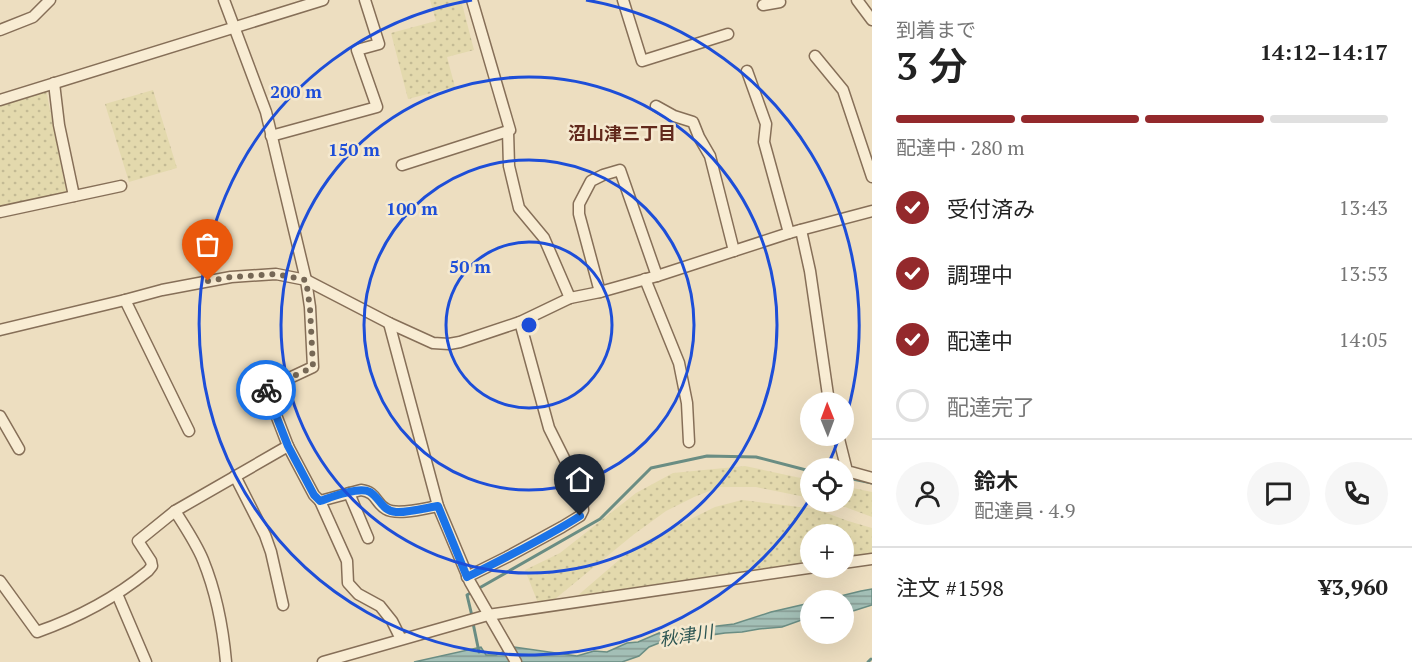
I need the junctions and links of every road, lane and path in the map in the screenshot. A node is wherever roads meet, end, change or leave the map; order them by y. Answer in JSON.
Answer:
{"nodes":[{"id":1,"x":51,"y":0,"type":"edge"},
{"id":2,"x":224,"y":0,"type":"edge"},
{"id":3,"x":323,"y":0,"type":"edge"},
{"id":4,"x":365,"y":0,"type":"edge"},
{"id":5,"x":472,"y":0,"type":"edge"},
{"id":6,"x":622,"y":0,"type":"edge"},
{"id":7,"x":780,"y":0,"type":"edge"},
{"id":8,"x":857,"y":0,"type":"edge"},
{"id":9,"x":763,"y":5,"type":"dead end"},
{"id":10,"x":872,"y":20,"type":"edge"},
{"id":11,"x":234,"y":27,"type":"junction"},
{"id":12,"x":0,"y":30,"type":"edge"},
{"id":13,"x":728,"y":34,"type":"dead end"},
{"id":14,"x":815,"y":56,"type":"dead end"},
{"id":15,"x":747,"y":71,"type":"dead end"},
{"id":16,"x":54,"y":83,"type":"junction"},
{"id":17,"x":0,"y":100,"type":"edge"},
{"id":18,"x":656,"y":106,"type":"dead end"},
{"id":19,"x":508,"y":131,"type":"junction"},
{"id":20,"x":271,"y":135,"type":"junction"},
{"id":21,"x":402,"y":165,"type":"dead end"},
{"id":22,"x":872,"y":177,"type":"edge"},
{"id":23,"x":121,"y":186,"type":"dead end"},
{"id":24,"x":74,"y":196,"type":"junction"},
{"id":25,"x":872,"y":211,"type":"edge"},
{"id":26,"x":0,"y":212,"type":"edge"},
{"id":27,"x":801,"y":230,"type":"junction"},
{"id":28,"x":789,"y":234,"type":"junction"},
{"id":29,"x":734,"y":252,"type":"junction"},
{"id":30,"x":657,"y":276,"type":"junction"},
{"id":31,"x":645,"y":279,"type":"junction"},
{"id":32,"x":306,"y":280,"type":"junction"},
{"id":33,"x":600,"y":292,"type":"junction"},
{"id":34,"x":570,"y":298,"type":"junction"},
{"id":35,"x":125,"y":300,"type":"junction"},
{"id":36,"x":520,"y":322,"type":"junction"},
{"id":37,"x":389,"y":323,"type":"junction"},
{"id":38,"x":0,"y":330,"type":"edge"},
{"id":39,"x":828,"y":392,"type":"edge"},
{"id":40,"x":0,"y":416,"type":"edge"},
{"id":41,"x":189,"y":431,"type":"dead end"},
{"id":42,"x":689,"y":442,"type":"dead end"},
{"id":43,"x":288,"y":446,"type":"junction"},
{"id":44,"x":841,"y":446,"type":"edge"},
{"id":45,"x":20,"y":449,"type":"dead end"},
{"id":46,"x":235,"y":476,"type":"junction"},
{"id":47,"x":872,"y":478,"type":"edge"},
{"id":48,"x":349,"y":493,"type":"junction"},
{"id":49,"x":320,"y":501,"type":"junction"},
{"id":50,"x":438,"y":506,"type":"junction"},
{"id":51,"x":175,"y":511,"type":"junction"},
{"id":52,"x":368,"y":538,"type":"dead end"},
{"id":53,"x":872,"y":559,"type":"edge"},
{"id":54,"x":854,"y":561,"type":"edge"},
{"id":55,"x":800,"y":569,"type":"edge"},
{"id":56,"x":469,"y":580,"type":"junction"},
{"id":57,"x":0,"y":581,"type":"edge"},
{"id":58,"x":117,"y":594,"type":"junction"},
{"id":59,"x":283,"y":605,"type":"dead end"},
{"id":60,"x":484,"y":616,"type":"junction"},
{"id":61,"x":401,"y":639,"type":"junction"},
{"id":62,"x":146,"y":662,"type":"edge"},
{"id":63,"x":226,"y":662,"type":"edge"},
{"id":64,"x":322,"y":662,"type":"edge"},
{"id":65,"x":516,"y":662,"type":"edge"}],
"edges":[{"from":1,"to":12,"type":"street"},
{"from":2,"to":11,"type":"street"},
{"from":3,"to":11,"type":"street"},
{"from":4,"to":20,"type":"street"},
{"from":5,"to":19,"type":"street"},
{"from":6,"to":13,"type":"street"},
{"from":7,"to":9,"type":"street"},
{"from":8,"to":10,"type":"street"},
{"from":11,"to":16,"type":"street"},
{"from":11,"to":20,"type":"street"},
{"from":14,"to":22,"type":"street"},
{"from":15,"to":28,"type":"street"},
{"from":16,"to":17,"type":"street"},
{"from":16,"to":24,"type":"street"},
{"from":18,"to":29,"type":"street"},
{"from":19,"to":21,"type":"street"},
{"from":19,"to":34,"type":"street"},
{"from":20,"to":32,"type":"street"},
{"from":23,"to":24,"type":"street"},
{"from":24,"to":26,"type":"street"},
{"from":25,"to":27,"type":"street"},
{"from":27,"to":28,"type":"street"},
{"from":27,"to":39,"type":"street"},
{"from":28,"to":29,"type":"street"},
{"from":29,"to":30,"type":"street"},
{"from":30,"to":31,"type":"street"},
{"from":30,"to":33,"type":"street"},
{"from":31,"to":33,"type":"street"},
{"from":31,"to":42,"type":"street"},
{"from":32,"to":35,"type":"street"},
{"from":32,"to":37,"type":"street"},
{"from":32,"to":43,"type":"street"},
{"from":33,"to":34,"type":"street"},
{"from":34,"to":36,"type":"street"},
{"from":35,"to":38,"type":"street"},
{"from":35,"to":41,"type":"street"},
{"from":36,"to":37,"type":"street"},
{"from":36,"to":56,"type":"street"},
{"from":37,"to":50,"type":"street"},
{"from":40,"to":45,"type":"street"},
{"from":43,"to":46,"type":"street"},
{"from":43,"to":49,"type":"street"},
{"from":44,"to":47,"type":"street"},
{"from":46,"to":51,"type":"street"},
{"from":46,"to":59,"type":"street"},
{"from":48,"to":49,"type":"street"},
{"from":48,"to":50,"type":"street"},
{"from":48,"to":52,"type":"street"},
{"from":49,"to":61,"type":"street"},
{"from":50,"to":56,"type":"street"},
{"from":51,"to":58,"type":"street"},
{"from":51,"to":63,"type":"street"},
{"from":53,"to":54,"type":"street"},
{"from":55,"to":60,"type":"street"},
{"from":56,"to":60,"type":"street"},
{"from":57,"to":58,"type":"street"},
{"from":58,"to":62,"type":"street"},
{"from":60,"to":61,"type":"street"},
{"from":60,"to":65,"type":"street"},
{"from":61,"to":64,"type":"street"}]}
